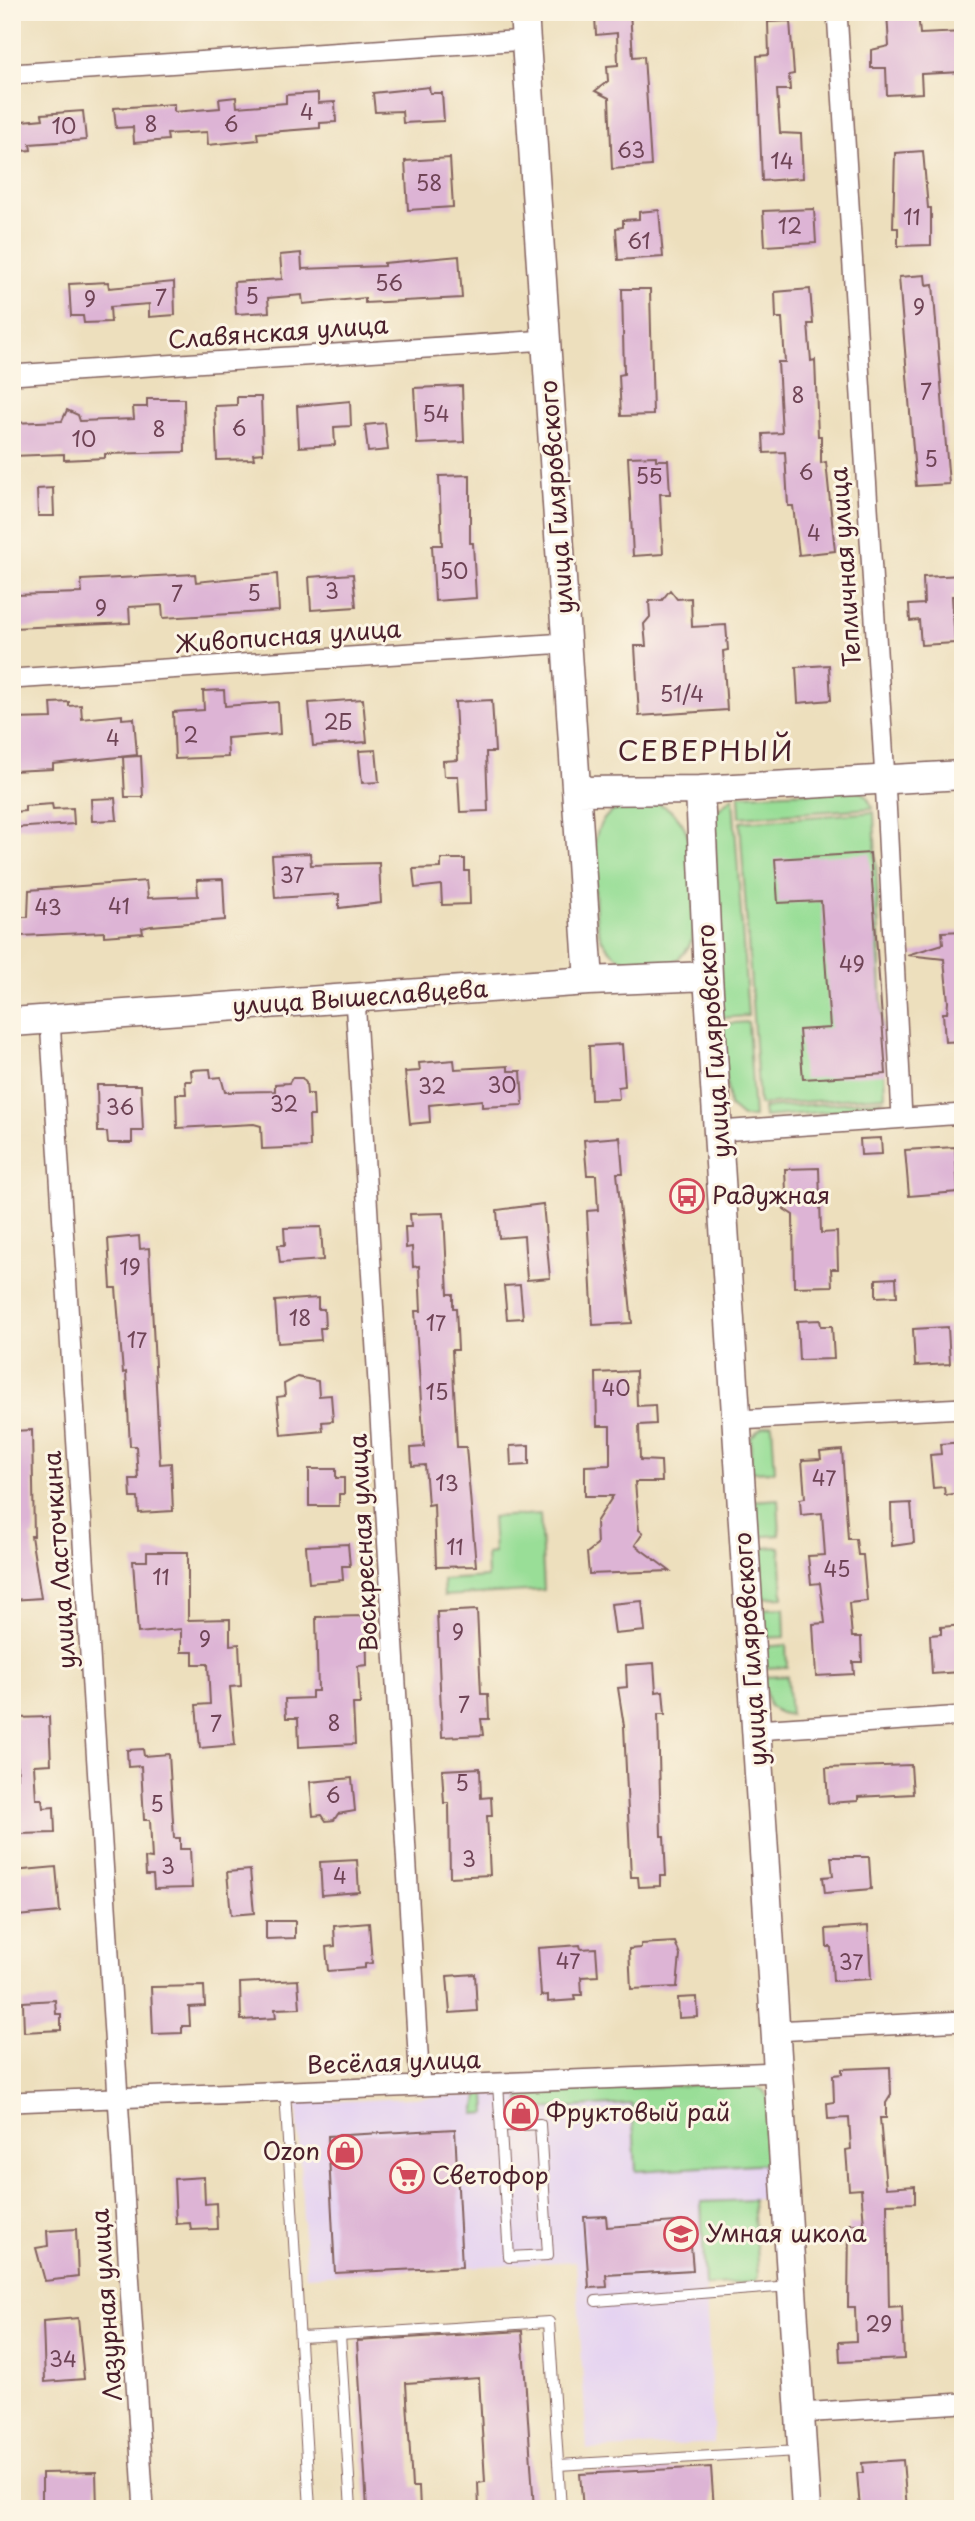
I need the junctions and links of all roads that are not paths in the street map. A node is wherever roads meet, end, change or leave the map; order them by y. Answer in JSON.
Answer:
{"nodes":[{"id":1,"x":524,"y":12,"type":"edge"},
{"id":2,"x":837,"y":12,"type":"edge"},
{"id":3,"x":527,"y":40,"type":"junction"},
{"id":4,"x":12,"y":74,"type":"edge"},
{"id":5,"x":547,"y":340,"type":"junction"},
{"id":6,"x":12,"y":374,"type":"edge"},
{"id":7,"x":566,"y":643,"type":"junction"},
{"id":8,"x":12,"y":679,"type":"edge"},
{"id":9,"x":963,"y":775,"type":"edge"},
{"id":10,"x":885,"y":779,"type":"junction"},
{"id":11,"x":700,"y":790,"type":"junction"},
{"id":12,"x":577,"y":791,"type":"junction"},
{"id":13,"x":708,"y":976,"type":"junction"},
{"id":14,"x":589,"y":981,"type":"junction"},
{"id":15,"x":355,"y":998,"type":"junction"},
{"id":16,"x":50,"y":1020,"type":"junction"},
{"id":17,"x":12,"y":1022,"type":"edge"},
{"id":18,"x":963,"y":1114,"type":"edge"},
{"id":19,"x":902,"y":1118,"type":"junction"},
{"id":20,"x":720,"y":1131,"type":"junction"},
{"id":21,"x":963,"y":1408,"type":"edge"},
{"id":22,"x":737,"y":1420,"type":"junction"},
{"id":23,"x":963,"y":1716,"type":"edge"},
{"id":24,"x":757,"y":1730,"type":"junction"},
{"id":25,"x":963,"y":2021,"type":"edge"},
{"id":26,"x":775,"y":2031,"type":"junction"},
{"id":27,"x":776,"y":2072,"type":"junction"},
{"id":28,"x":498,"y":2084,"type":"junction"},
{"id":29,"x":420,"y":2086,"type":"junction"},
{"id":30,"x":285,"y":2091,"type":"junction"},
{"id":31,"x":118,"y":2098,"type":"junction"},
{"id":32,"x":12,"y":2102,"type":"edge"},
{"id":33,"x":500,"y":2126,"type":"junction"},
{"id":34,"x":791,"y":2286,"type":"junction"},
{"id":35,"x":596,"y":2301,"type":"dead end"},
{"id":36,"x":340,"y":2335,"type":"junction"},
{"id":37,"x":300,"y":2337,"type":"junction"},
{"id":38,"x":963,"y":2403,"type":"edge"},
{"id":39,"x":800,"y":2413,"type":"junction"},
{"id":40,"x":802,"y":2451,"type":"junction"},
{"id":41,"x":558,"y":2465,"type":"junction"},
{"id":42,"x":144,"y":2509,"type":"edge"},
{"id":43,"x":310,"y":2509,"type":"edge"},
{"id":44,"x":351,"y":2509,"type":"edge"},
{"id":45,"x":561,"y":2509,"type":"edge"},
{"id":46,"x":806,"y":2509,"type":"edge"}],
"edges":[{"from":1,"to":3,"type":"street","name":"улица Гиляровского"},
{"from":2,"to":10,"type":"street","name":"Тепличная улица"},
{"from":3,"to":4,"type":"street"},
{"from":3,"to":5,"type":"street","name":"улица Гиляровского"},
{"from":5,"to":6,"type":"street","name":"Славянская улица"},
{"from":5,"to":7,"type":"street","name":"улица Гиляровского"},
{"from":7,"to":8,"type":"street","name":"Живописная улица"},
{"from":7,"to":12,"type":"street","name":"улица Гиляровского"},
{"from":9,"to":10,"type":"street"},
{"from":10,"to":11,"type":"street"},
{"from":10,"to":19,"type":"street","name":"Тепличная улица"},
{"from":11,"to":12,"type":"street"},
{"from":11,"to":13,"type":"street","name":"улица Гиляровского"},
{"from":12,"to":14,"type":"street","name":"улица Гиляровского"},
{"from":13,"to":14,"type":"street","name":"улица Вышеславцева"},
{"from":13,"to":20,"type":"street","name":"улица Гиляровского"},
{"from":14,"to":15,"type":"street","name":"улица Вышеславцева"},
{"from":15,"to":16,"type":"street","name":"улица Вышеславцева"},
{"from":15,"to":29,"type":"street","name":"Воскресная улица"},
{"from":16,"to":17,"type":"street","name":"улица Вышеславцева"},
{"from":16,"to":31,"type":"street","name":"улица Ласточкина"},
{"from":18,"to":19,"type":"street"},
{"from":19,"to":20,"type":"street"},
{"from":20,"to":22,"type":"street","name":"улица Гиляровского"},
{"from":21,"to":22,"type":"street"},
{"from":22,"to":24,"type":"street","name":"улица Гиляровского"},
{"from":23,"to":24,"type":"street"},
{"from":24,"to":26,"type":"street","name":"улица Гиляровского"},
{"from":25,"to":26,"type":"street"},
{"from":26,"to":27,"type":"street","name":"улица Гиляровского"},
{"from":27,"to":28,"type":"street","name":"Весёлая улица"},
{"from":27,"to":34,"type":"street","name":"улица Гиляровского"},
{"from":28,"to":29,"type":"street","name":"Весёлая улица"},
{"from":28,"to":33,"type":"lane"},
{"from":29,"to":30,"type":"street","name":"Весёлая улица"},
{"from":30,"to":31,"type":"street","name":"Весёлая улица"},
{"from":30,"to":37,"type":"lane"},
{"from":31,"to":32,"type":"street","name":"Весёлая улица"},
{"from":31,"to":42,"type":"street","name":"Лазурная улица"},
{"from":33,"to":33,"type":"lane"},
{"from":34,"to":35,"type":"lane"},
{"from":34,"to":39,"type":"street","name":"улица Гиляровского"},
{"from":36,"to":37,"type":"lane"},
{"from":36,"to":41,"type":"lane"},
{"from":36,"to":44,"type":"lane"},
{"from":37,"to":43,"type":"lane"},
{"from":38,"to":39,"type":"street"},
{"from":39,"to":40,"type":"street","name":"улица Гиляровского"},
{"from":40,"to":41,"type":"lane"},
{"from":40,"to":46,"type":"street","name":"улица Гиляровского"},
{"from":41,"to":45,"type":"lane"}]}
